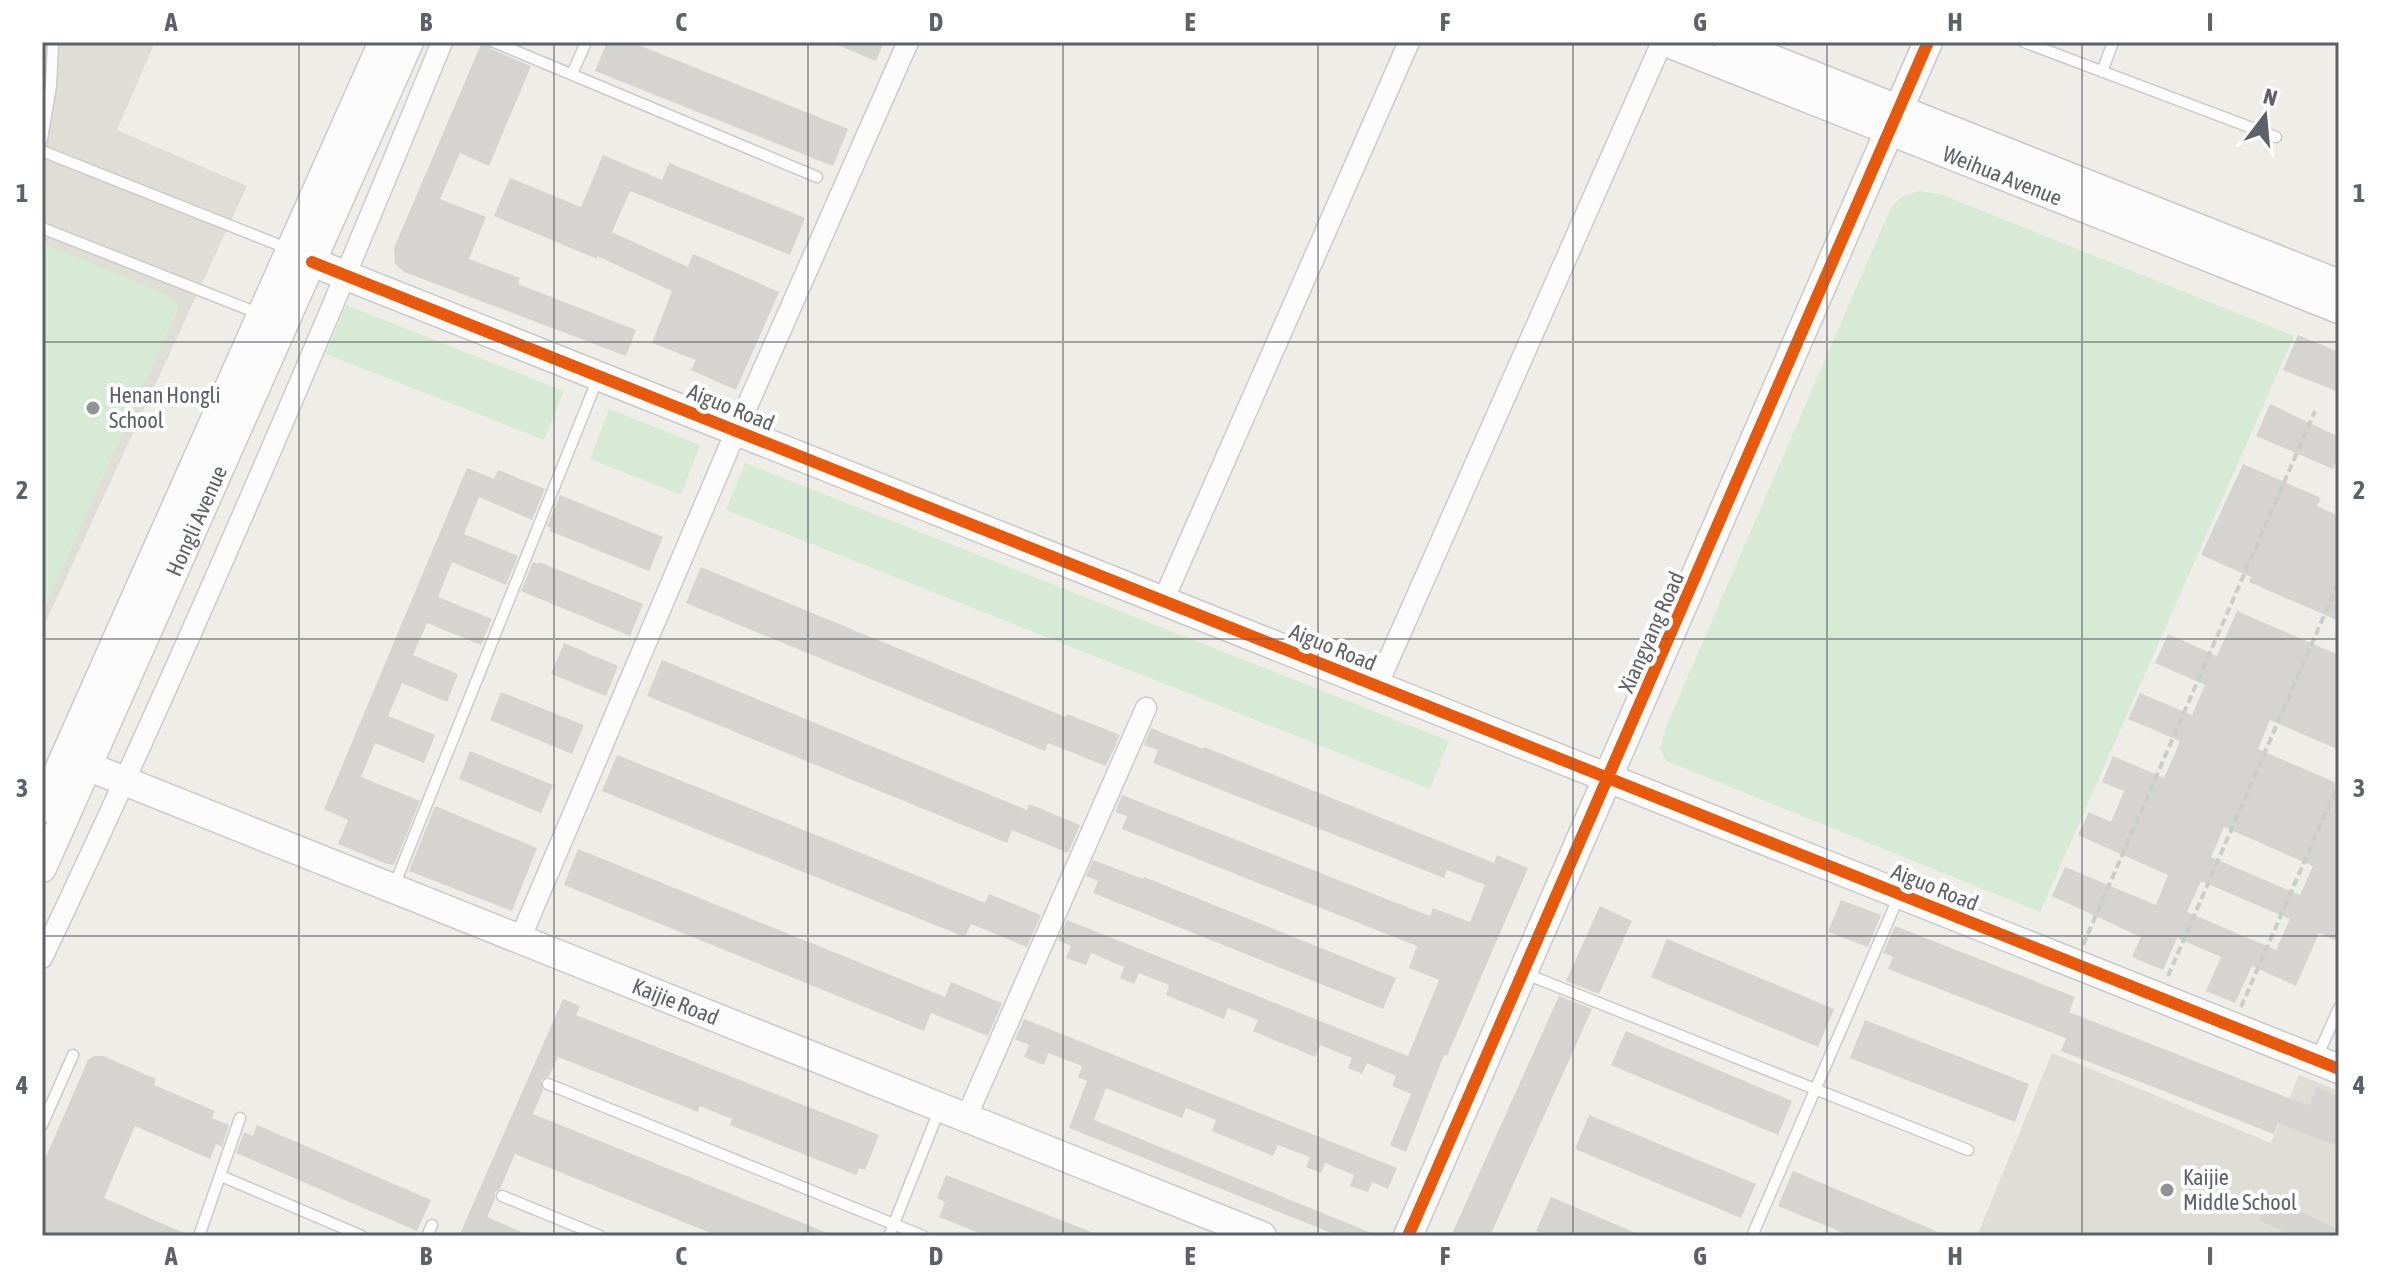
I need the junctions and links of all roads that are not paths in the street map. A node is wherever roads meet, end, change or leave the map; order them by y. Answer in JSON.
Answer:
{"nodes":[{"id":1,"x":53,"y":42,"type":"edge"},
{"id":2,"x":383,"y":42,"type":"edge"},
{"id":3,"x":409,"y":42,"type":"edge"},
{"id":4,"x":442,"y":42,"type":"edge"},
{"id":5,"x":494,"y":42,"type":"edge"},
{"id":6,"x":586,"y":42,"type":"edge"},
{"id":7,"x":908,"y":42,"type":"edge"},
{"id":8,"x":1409,"y":42,"type":"edge"},
{"id":9,"x":1664,"y":42,"type":"edge"},
{"id":10,"x":1729,"y":42,"type":"edge"},
{"id":11,"x":1928,"y":42,"type":"edge"},
{"id":12,"x":2024,"y":42,"type":"edge"},
{"id":13,"x":2113,"y":42,"type":"edge"},
{"id":14,"x":2102,"y":72,"type":"junction"},
{"id":15,"x":572,"y":74,"type":"junction"},
{"id":16,"x":1894,"y":120,"type":"junction"},
{"id":17,"x":2276,"y":137,"type":"dead end"},
{"id":18,"x":42,"y":139,"type":"edge"},
{"id":19,"x":42,"y":151,"type":"edge"},
{"id":20,"x":817,"y":177,"type":"dead end"},
{"id":21,"x":42,"y":228,"type":"edge"},
{"id":22,"x":301,"y":256,"type":"junction"},
{"id":23,"x":347,"y":276,"type":"junction"},
{"id":24,"x":2339,"y":284,"type":"edge"},
{"id":25,"x":2339,"y":309,"type":"edge"},
{"id":26,"x":261,"y":315,"type":"junction"},
{"id":27,"x":598,"y":376,"type":"junction"},
{"id":28,"x":736,"y":431,"type":"junction"},
{"id":29,"x":1163,"y":601,"type":"junction"},
{"id":30,"x":1377,"y":686,"type":"junction"},
{"id":31,"x":1146,"y":708,"type":"dead end"},
{"id":32,"x":87,"y":766,"type":"junction"},
{"id":33,"x":1609,"y":779,"type":"junction"},
{"id":34,"x":126,"y":781,"type":"junction"},
{"id":35,"x":42,"y":808,"type":"edge"},
{"id":36,"x":42,"y":868,"type":"edge"},
{"id":37,"x":393,"y":888,"type":"junction"},
{"id":38,"x":1899,"y":894,"type":"junction"},
{"id":39,"x":520,"y":939,"type":"junction"},
{"id":40,"x":42,"y":958,"type":"edge"},
{"id":41,"x":1524,"y":974,"type":"junction"},
{"id":42,"x":2339,"y":1008,"type":"edge"},
{"id":43,"x":73,"y":1055,"type":"dead end"},
{"id":44,"x":2328,"y":1064,"type":"edge"},
{"id":45,"x":548,"y":1084,"type":"dead end"},
{"id":46,"x":1815,"y":1089,"type":"junction"},
{"id":47,"x":953,"y":1112,"type":"junction"},
{"id":48,"x":240,"y":1118,"type":"dead end"},
{"id":49,"x":42,"y":1125,"type":"edge"},
{"id":50,"x":1968,"y":1150,"type":"dead end"},
{"id":51,"x":221,"y":1176,"type":"junction"},
{"id":52,"x":502,"y":1196,"type":"dead end"},
{"id":53,"x":894,"y":1224,"type":"junction"},
{"id":54,"x":199,"y":1236,"type":"edge"},
{"id":55,"x":362,"y":1236,"type":"edge"},
{"id":56,"x":600,"y":1236,"type":"edge"},
{"id":57,"x":889,"y":1236,"type":"edge"},
{"id":58,"x":923,"y":1236,"type":"edge"},
{"id":59,"x":1262,"y":1236,"type":"edge"},
{"id":60,"x":1408,"y":1236,"type":"edge"},
{"id":61,"x":1752,"y":1236,"type":"edge"}],
"edges":[{"from":1,"to":18,"type":"lane"},
{"from":2,"to":22,"type":"street","name":"Hongli Avenue"},
{"from":3,"to":22,"type":"street","name":"Hongli Avenue"},
{"from":4,"to":23,"type":"street"},
{"from":5,"to":15,"type":"lane"},
{"from":6,"to":15,"type":"lane"},
{"from":7,"to":28,"type":"street"},
{"from":8,"to":29,"type":"street"},
{"from":9,"to":16,"type":"street","name":"Weihua Avenue"},
{"from":9,"to":30,"type":"street"},
{"from":10,"to":16,"type":"street","name":"Weihua Avenue"},
{"from":11,"to":16,"type":"street","name":"Xiangyang Road"},
{"from":12,"to":14,"type":"lane"},
{"from":13,"to":14,"type":"lane"},
{"from":14,"to":17,"type":"lane"},
{"from":15,"to":20,"type":"lane"},
{"from":16,"to":24,"type":"street","name":"Weihua Avenue"},
{"from":16,"to":25,"type":"street","name":"Weihua Avenue"},
{"from":16,"to":33,"type":"street","name":"Xiangyang Road"},
{"from":19,"to":22,"type":"lane"},
{"from":21,"to":26,"type":"lane"},
{"from":22,"to":23,"type":"street","name":"Aiguo Road"},
{"from":22,"to":26,"type":"street","name":"Hongli Avenue"},
{"from":22,"to":32,"type":"street","name":"Hongli Avenue"},
{"from":23,"to":27,"type":"street","name":"Aiguo Road"},
{"from":23,"to":34,"type":"street"},
{"from":26,"to":35,"type":"street","name":"Hongli Avenue"},
{"from":27,"to":28,"type":"street","name":"Aiguo Road"},
{"from":27,"to":37,"type":"lane"},
{"from":28,"to":29,"type":"street","name":"Aiguo Road"},
{"from":28,"to":39,"type":"street"},
{"from":29,"to":30,"type":"street","name":"Aiguo Road"},
{"from":30,"to":33,"type":"street","name":"Aiguo Road"},
{"from":31,"to":47,"type":"street"},
{"from":32,"to":34,"type":"street","name":"Kaijie Road"},
{"from":32,"to":36,"type":"street","name":"Hongli Avenue"},
{"from":33,"to":38,"type":"street","name":"Aiguo Road"},
{"from":33,"to":41,"type":"street","name":"Xiangyang Road"},
{"from":34,"to":37,"type":"street","name":"Kaijie Road"},
{"from":34,"to":40,"type":"street"},
{"from":37,"to":39,"type":"street","name":"Kaijie Road"},
{"from":38,"to":44,"type":"street","name":"Aiguo Road"},
{"from":38,"to":46,"type":"lane"},
{"from":39,"to":47,"type":"street","name":"Kaijie Road"},
{"from":41,"to":46,"type":"lane"},
{"from":41,"to":60,"type":"street","name":"Xiangyang Road"},
{"from":42,"to":44,"type":"lane"},
{"from":43,"to":49,"type":"lane"},
{"from":45,"to":53,"type":"lane"},
{"from":46,"to":50,"type":"lane"},
{"from":46,"to":61,"type":"lane"},
{"from":47,"to":53,"type":"lane"},
{"from":47,"to":59,"type":"street","name":"Kaijie Road"},
{"from":48,"to":51,"type":"lane"},
{"from":51,"to":54,"type":"lane"},
{"from":51,"to":55,"type":"lane"},
{"from":52,"to":56,"type":"lane"},
{"from":53,"to":57,"type":"lane"},
{"from":53,"to":58,"type":"lane"}]}
